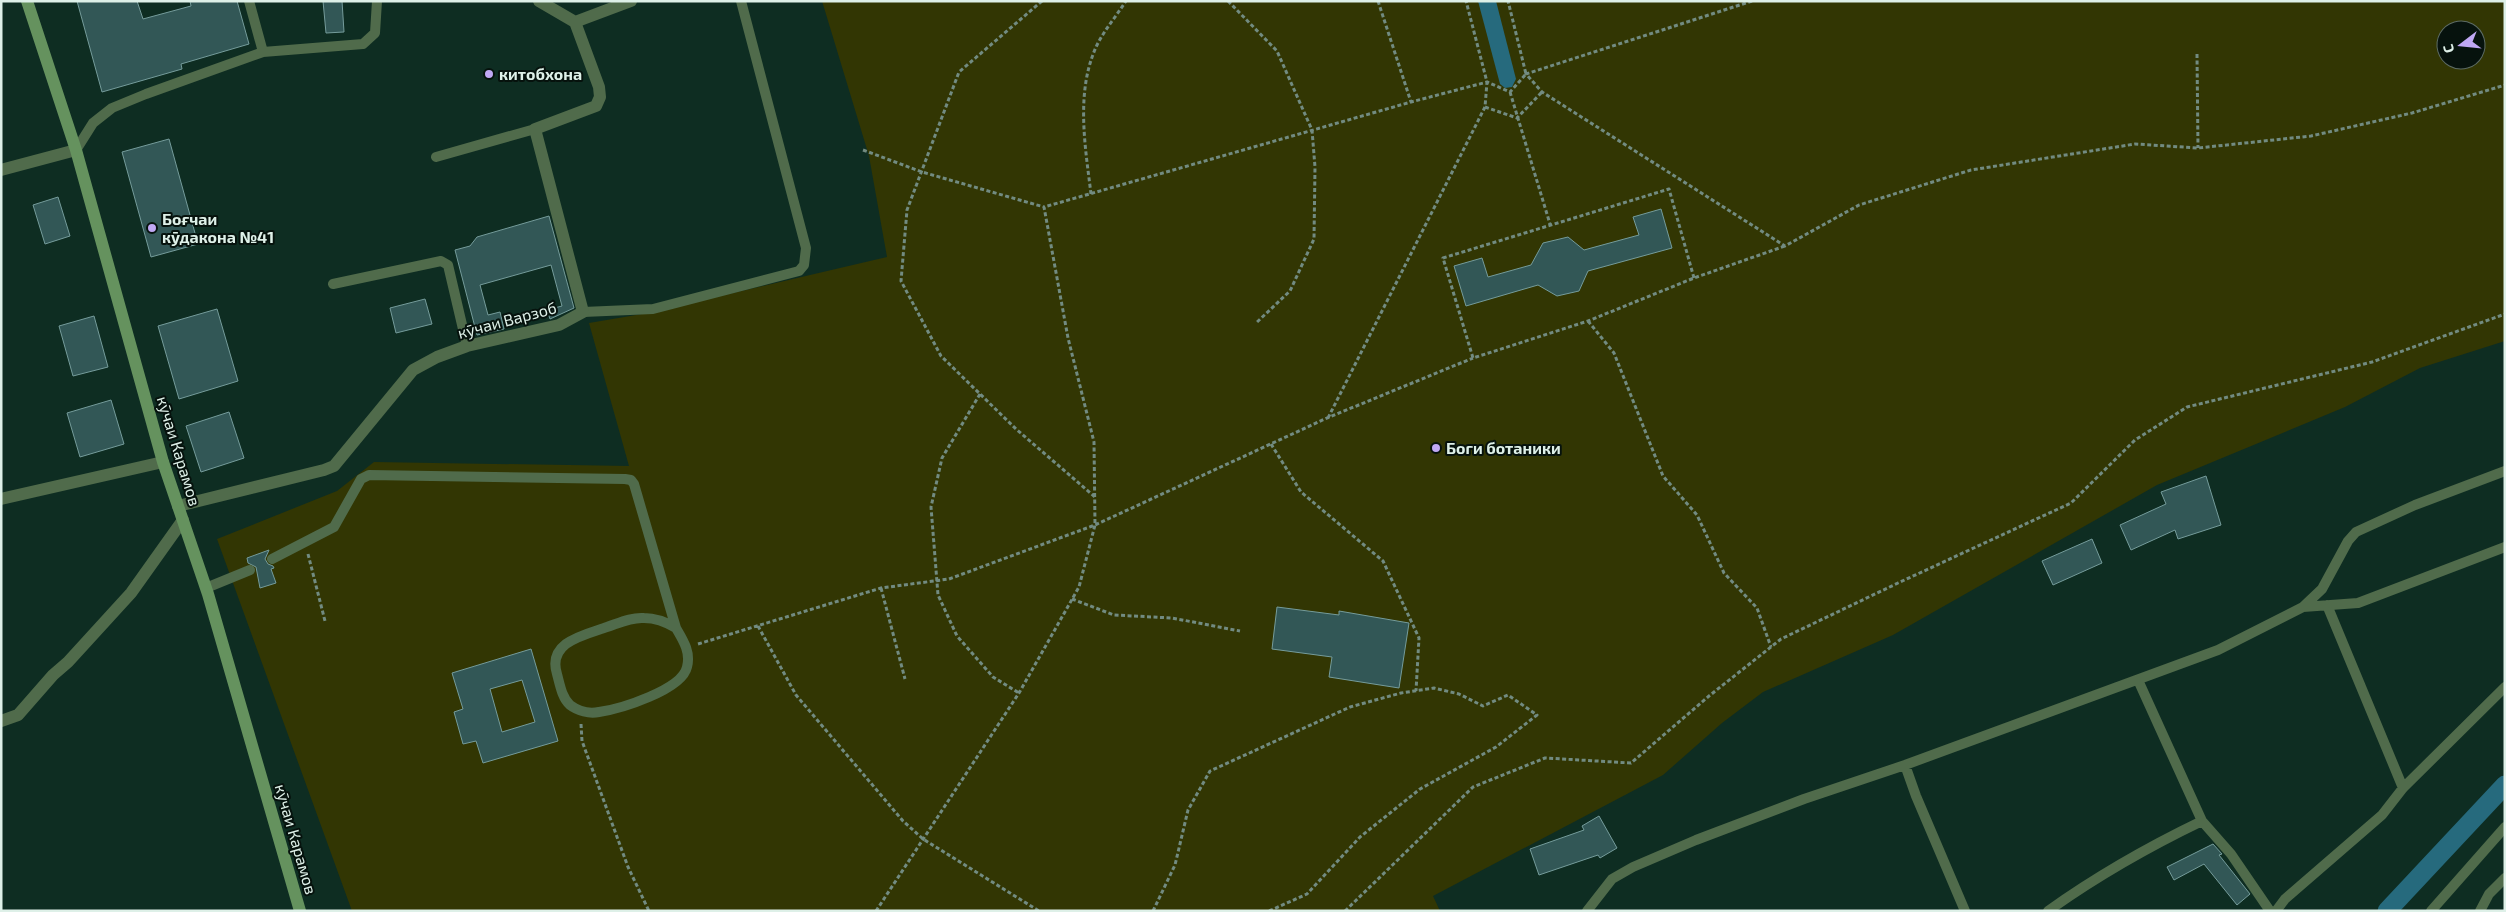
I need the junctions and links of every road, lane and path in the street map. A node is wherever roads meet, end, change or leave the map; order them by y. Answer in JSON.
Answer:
{"nodes":[{"id":1,"x":27,"y":1,"type":"edge"},
{"id":2,"x":249,"y":1,"type":"edge"},
{"id":3,"x":377,"y":1,"type":"edge"},
{"id":4,"x":538,"y":1,"type":"edge"},
{"id":5,"x":631,"y":1,"type":"edge"},
{"id":6,"x":741,"y":1,"type":"edge"},
{"id":7,"x":1042,"y":1,"type":"edge"},
{"id":8,"x":1126,"y":1,"type":"edge"},
{"id":9,"x":1228,"y":1,"type":"edge"},
{"id":10,"x":1378,"y":1,"type":"edge"},
{"id":11,"x":1466,"y":1,"type":"edge"},
{"id":12,"x":1508,"y":1,"type":"edge"},
{"id":13,"x":1752,"y":1,"type":"edge"},
{"id":14,"x":575,"y":22,"type":"junction"},
{"id":15,"x":263,"y":52,"type":"junction"},
{"id":16,"x":2197,"y":54,"type":"dead end"},
{"id":17,"x":1526,"y":74,"type":"junction"},
{"id":18,"x":1487,"y":82,"type":"junction"},
{"id":19,"x":2505,"y":85,"type":"edge"},
{"id":20,"x":1510,"y":92,"type":"junction"},
{"id":21,"x":1542,"y":92,"type":"junction"},
{"id":22,"x":1410,"y":102,"type":"junction"},
{"id":23,"x":1485,"y":107,"type":"junction"},
{"id":24,"x":1517,"y":118,"type":"junction"},
{"id":25,"x":535,"y":129,"type":"junction"},
{"id":26,"x":1312,"y":130,"type":"junction"},
{"id":27,"x":2198,"y":148,"type":"junction"},
{"id":28,"x":76,"y":150,"type":"junction"},
{"id":29,"x":863,"y":150,"type":"dead end"},
{"id":30,"x":436,"y":157,"type":"dead end"},
{"id":31,"x":1,"y":170,"type":"edge"},
{"id":32,"x":922,"y":172,"type":"junction"},
{"id":33,"x":1091,"y":194,"type":"junction"},
{"id":34,"x":1044,"y":207,"type":"junction"},
{"id":35,"x":1550,"y":224,"type":"junction"},
{"id":36,"x":1785,"y":246,"type":"junction"},
{"id":37,"x":1694,"y":278,"type":"junction"},
{"id":38,"x":333,"y":284,"type":"dead end"},
{"id":39,"x":583,"y":312,"type":"junction"},
{"id":40,"x":2505,"y":314,"type":"edge"},
{"id":41,"x":1588,"y":321,"type":"junction"},
{"id":42,"x":1256,"y":323,"type":"dead end"},
{"id":43,"x":467,"y":346,"type":"junction"},
{"id":44,"x":1473,"y":358,"type":"junction"},
{"id":45,"x":980,"y":394,"type":"junction"},
{"id":46,"x":1327,"y":418,"type":"junction"},
{"id":47,"x":1271,"y":444,"type":"junction"},
{"id":48,"x":163,"y":462,"type":"junction"},
{"id":49,"x":2505,"y":471,"type":"edge"},
{"id":50,"x":1095,"y":497,"type":"junction"},
{"id":51,"x":1,"y":499,"type":"edge"},
{"id":52,"x":178,"y":506,"type":"junction"},
{"id":53,"x":183,"y":520,"type":"junction"},
{"id":54,"x":1096,"y":525,"type":"junction"},
{"id":55,"x":305,"y":545,"type":"dead end"},
{"id":56,"x":2505,"y":547,"type":"edge"},
{"id":57,"x":272,"y":559,"type":"dead end"},
{"id":58,"x":250,"y":570,"type":"dead end"},
{"id":59,"x":937,"y":581,"type":"junction"},
{"id":60,"x":206,"y":588,"type":"junction"},
{"id":61,"x":881,"y":588,"type":"junction"},
{"id":62,"x":1072,"y":599,"type":"junction"},
{"id":63,"x":2327,"y":605,"type":"junction"},
{"id":64,"x":2303,"y":607,"type":"junction"},
{"id":65,"x":325,"y":621,"type":"dead end"},
{"id":66,"x":758,"y":626,"type":"junction"},
{"id":67,"x":676,"y":628,"type":"junction"},
{"id":68,"x":1240,"y":631,"type":"dead end"},
{"id":69,"x":1771,"y":647,"type":"junction"},
{"id":70,"x":687,"y":648,"type":"junction"},
{"id":71,"x":905,"y":679,"type":"dead end"},
{"id":72,"x":2138,"y":680,"type":"junction"},
{"id":73,"x":2505,"y":687,"type":"edge"},
{"id":74,"x":1416,"y":691,"type":"junction"},
{"id":75,"x":1018,"y":693,"type":"junction"},
{"id":76,"x":580,"y":711,"type":"junction"},
{"id":77,"x":1,"y":721,"type":"edge"},
{"id":78,"x":1905,"y":765,"type":"junction"},
{"id":79,"x":2403,"y":788,"type":"junction"},
{"id":80,"x":2202,"y":821,"type":"junction"},
{"id":81,"x":2505,"y":827,"type":"edge"},
{"id":82,"x":923,"y":839,"type":"junction"},
{"id":83,"x":2505,"y":878,"type":"edge"},
{"id":84,"x":300,"y":911,"type":"edge"},
{"id":85,"x":649,"y":911,"type":"edge"},
{"id":86,"x":876,"y":911,"type":"edge"},
{"id":87,"x":1039,"y":911,"type":"edge"},
{"id":88,"x":1153,"y":911,"type":"edge"},
{"id":89,"x":1269,"y":911,"type":"edge"},
{"id":90,"x":1345,"y":911,"type":"edge"},
{"id":91,"x":1588,"y":911,"type":"edge"},
{"id":92,"x":1965,"y":911,"type":"edge"},
{"id":93,"x":2048,"y":911,"type":"edge"},
{"id":94,"x":2270,"y":911,"type":"edge"},
{"id":95,"x":2276,"y":911,"type":"edge"},
{"id":96,"x":2431,"y":911,"type":"edge"},
{"id":97,"x":2480,"y":911,"type":"edge"}],
"edges":[{"from":1,"to":28,"type":"main road","name":"кӯчаи Карамов"},
{"from":2,"to":15,"type":"lane"},
{"from":3,"to":15,"type":"lane"},
{"from":4,"to":14,"type":"street"},
{"from":5,"to":14,"type":"street"},
{"from":6,"to":39,"type":"lane"},
{"from":7,"to":32,"type":"path"},
{"from":8,"to":33,"type":"path"},
{"from":9,"to":26,"type":"path"},
{"from":10,"to":22,"type":"path"},
{"from":11,"to":18,"type":"path"},
{"from":12,"to":17,"type":"path"},
{"from":13,"to":17,"type":"path"},
{"from":14,"to":25,"type":"street"},
{"from":15,"to":28,"type":"lane"},
{"from":16,"to":27,"type":"path"},
{"from":17,"to":20,"type":"path"},
{"from":17,"to":21,"type":"path"},
{"from":18,"to":20,"type":"path"},
{"from":18,"to":22,"type":"path"},
{"from":18,"to":23,"type":"path"},
{"from":19,"to":27,"type":"path"},
{"from":20,"to":24,"type":"path"},
{"from":21,"to":24,"type":"path"},
{"from":21,"to":36,"type":"path"},
{"from":22,"to":26,"type":"path"},
{"from":23,"to":24,"type":"path"},
{"from":23,"to":46,"type":"path"},
{"from":24,"to":35,"type":"path"},
{"from":25,"to":30,"type":"lane"},
{"from":25,"to":39,"type":"street"},
{"from":26,"to":33,"type":"path"},
{"from":26,"to":42,"type":"path"},
{"from":27,"to":36,"type":"path"},
{"from":28,"to":31,"type":"street"},
{"from":28,"to":48,"type":"main road","name":"кӯчаи Карамов"},
{"from":29,"to":32,"type":"path"},
{"from":32,"to":34,"type":"path"},
{"from":32,"to":45,"type":"path"},
{"from":33,"to":34,"type":"path"},
{"from":34,"to":50,"type":"path"},
{"from":35,"to":37,"type":"path"},
{"from":35,"to":44,"type":"path"},
{"from":36,"to":37,"type":"path"},
{"from":37,"to":41,"type":"path"},
{"from":38,"to":43,"type":"lane"},
{"from":39,"to":43,"type":"street","name":"кӯчаи Варзоб"},
{"from":40,"to":69,"type":"path"},
{"from":41,"to":44,"type":"path"},
{"from":41,"to":69,"type":"path"},
{"from":43,"to":52,"type":"street","name":"кӯчаи Варзоб"},
{"from":44,"to":46,"type":"path"},
{"from":45,"to":50,"type":"path"},
{"from":45,"to":59,"type":"path"},
{"from":46,"to":47,"type":"path"},
{"from":47,"to":54,"type":"path"},
{"from":47,"to":74,"type":"path"},
{"from":48,"to":51,"type":"street"},
{"from":48,"to":52,"type":"main road","name":"кӯчаи Карамов"},
{"from":49,"to":64,"type":"lane"},
{"from":50,"to":54,"type":"path"},
{"from":52,"to":53,"type":"main road","name":"кӯчаи Карамов"},
{"from":53,"to":60,"type":"main road","name":"кӯчаи Карамов"},
{"from":53,"to":77,"type":"street"},
{"from":54,"to":59,"type":"path"},
{"from":54,"to":62,"type":"path"},
{"from":55,"to":65,"type":"path"},
{"from":56,"to":63,"type":"lane"},
{"from":57,"to":67,"type":"lane"},
{"from":58,"to":60,"type":"lane"},
{"from":59,"to":61,"type":"path"},
{"from":59,"to":75,"type":"path"},
{"from":60,"to":84,"type":"main road","name":"кӯчаи Карамов"},
{"from":61,"to":66,"type":"path"},
{"from":61,"to":71,"type":"path"},
{"from":62,"to":68,"type":"path"},
{"from":62,"to":75,"type":"path"},
{"from":63,"to":64,"type":"lane"},
{"from":63,"to":79,"type":"lane"},
{"from":64,"to":72,"type":"lane"},
{"from":66,"to":70,"type":"path"},
{"from":66,"to":82,"type":"path"},
{"from":67,"to":70,"type":"lane"},
{"from":67,"to":76,"type":"lane"},
{"from":69,"to":90,"type":"path"},
{"from":70,"to":76,"type":"lane"},
{"from":72,"to":78,"type":"lane"},
{"from":72,"to":80,"type":"lane"},
{"from":73,"to":79,"type":"lane"},
{"from":74,"to":88,"type":"path"},
{"from":74,"to":89,"type":"path"},
{"from":75,"to":82,"type":"path"},
{"from":76,"to":85,"type":"path"},
{"from":78,"to":91,"type":"lane"},
{"from":78,"to":92,"type":"lane"},
{"from":79,"to":95,"type":"lane"},
{"from":80,"to":93,"type":"lane"},
{"from":80,"to":94,"type":"lane"},
{"from":81,"to":96,"type":"lane"},
{"from":82,"to":86,"type":"path"},
{"from":82,"to":87,"type":"path"},
{"from":83,"to":97,"type":"lane"}]}
